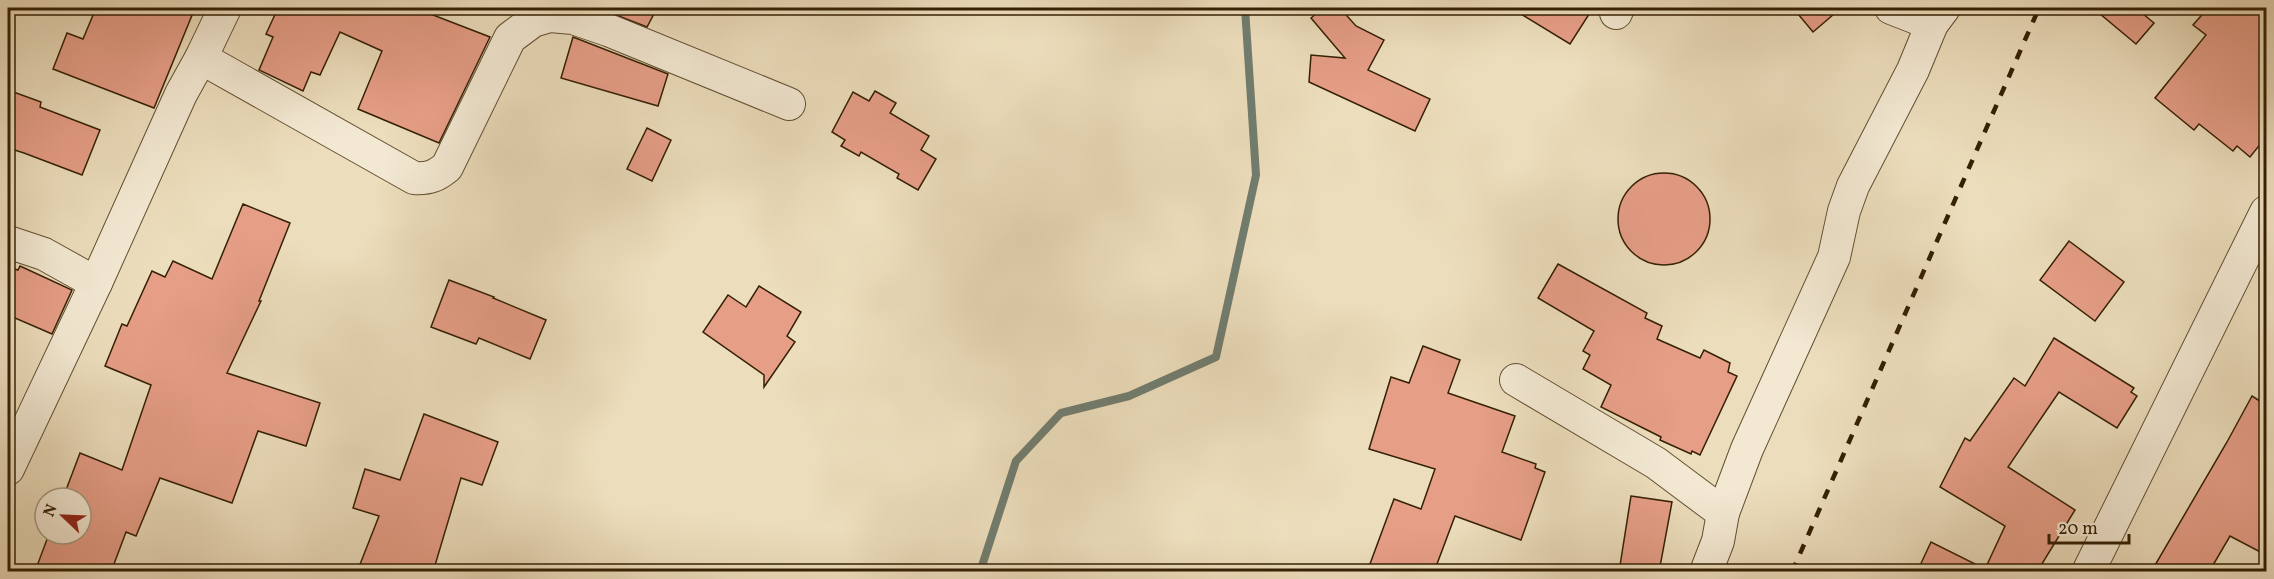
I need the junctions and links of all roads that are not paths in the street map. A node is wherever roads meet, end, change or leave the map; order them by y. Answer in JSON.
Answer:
{"nodes":[{"id":1,"x":225,"y":8,"type":"edge"},
{"id":2,"x":1891,"y":8,"type":"edge"},
{"id":3,"x":1938,"y":16,"type":"edge"},
{"id":4,"x":201,"y":58,"type":"junction"},
{"id":5,"x":789,"y":104,"type":"dead end"},
{"id":6,"x":2266,"y":212,"type":"edge"},
{"id":7,"x":8,"y":242,"type":"edge"},
{"id":8,"x":96,"y":283,"type":"junction"},
{"id":9,"x":1516,"y":380,"type":"dead end"},
{"id":10,"x":8,"y":469,"type":"edge"},
{"id":11,"x":1723,"y":513,"type":"junction"},
{"id":12,"x":1706,"y":572,"type":"edge"},
{"id":13,"x":2088,"y":572,"type":"edge"}],
"edges":[{"from":1,"to":4,"type":"street"},
{"from":2,"to":3,"type":"street"},
{"from":3,"to":11,"type":"street"},
{"from":4,"to":5,"type":"street"},
{"from":4,"to":8,"type":"street"},
{"from":6,"to":13,"type":"street"},
{"from":7,"to":8,"type":"street"},
{"from":8,"to":10,"type":"street"},
{"from":9,"to":11,"type":"street"},
{"from":11,"to":12,"type":"street"}]}
